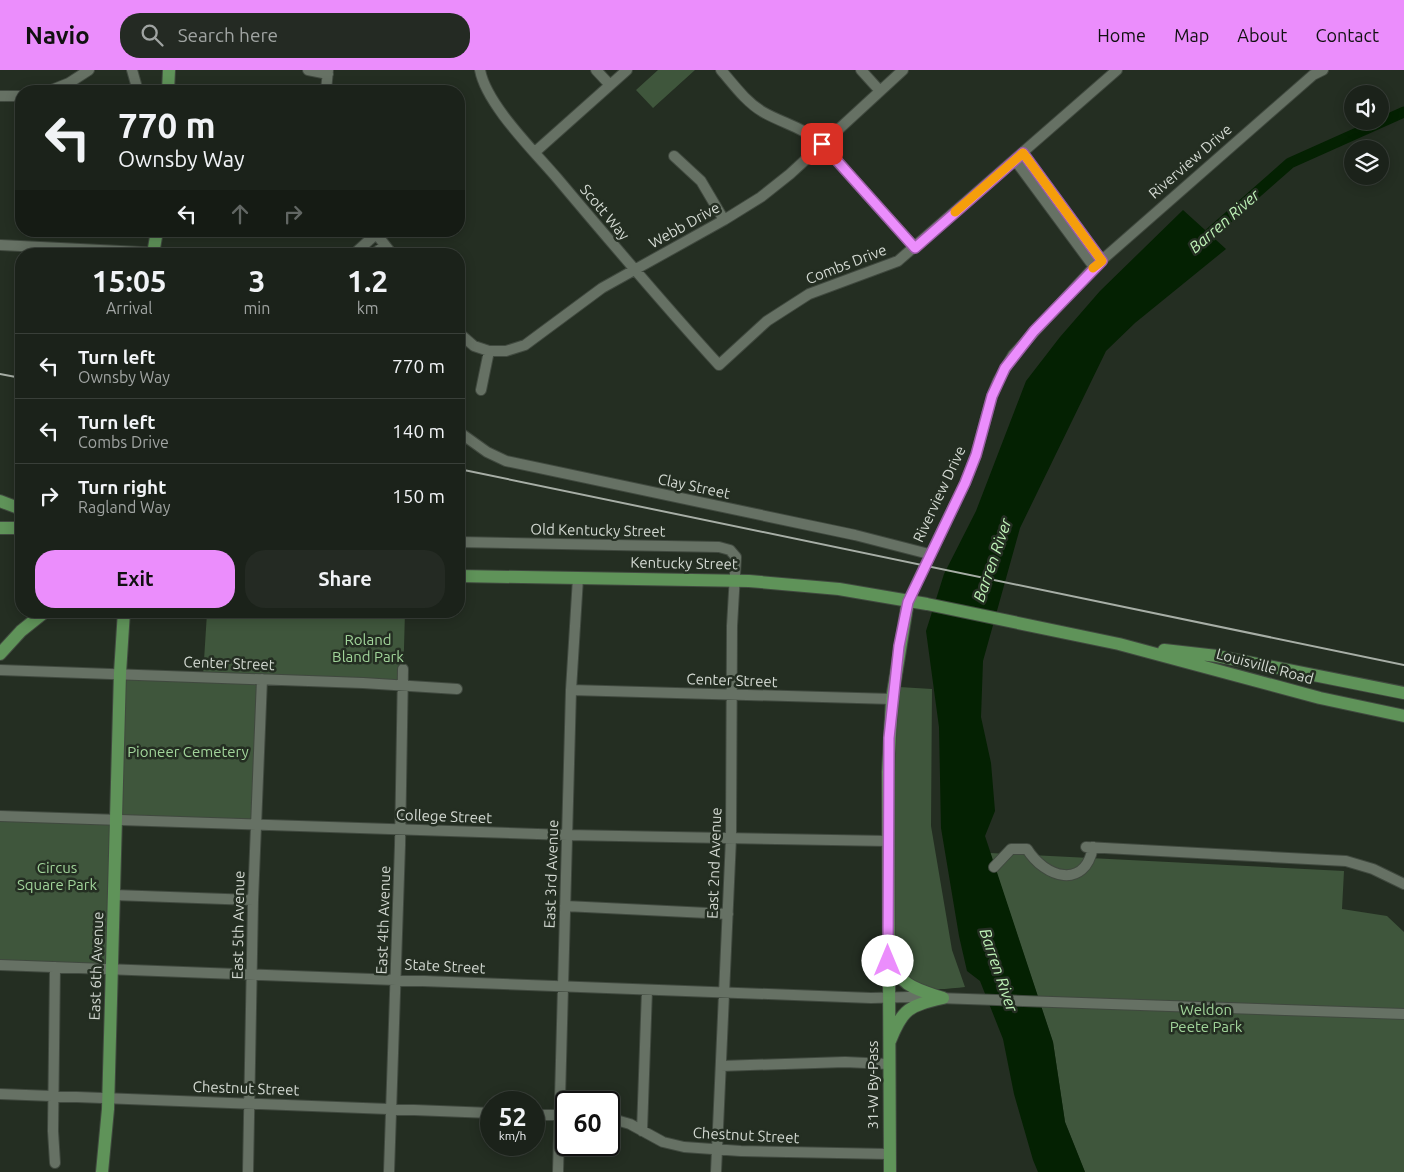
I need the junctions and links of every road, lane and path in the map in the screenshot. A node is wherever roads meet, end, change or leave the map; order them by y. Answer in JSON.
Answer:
{"nodes":[{"id":1,"x":89,"y":70,"type":"edge"},
{"id":2,"x":132,"y":70,"type":"edge"},
{"id":3,"x":169,"y":70,"type":"edge"},
{"id":4,"x":308,"y":70,"type":"edge"},
{"id":5,"x":480,"y":70,"type":"edge"},
{"id":6,"x":596,"y":70,"type":"edge"},
{"id":7,"x":627,"y":70,"type":"edge"},
{"id":8,"x":721,"y":70,"type":"edge"},
{"id":9,"x":861,"y":70,"type":"edge"},
{"id":10,"x":903,"y":70,"type":"edge"},
{"id":11,"x":1118,"y":70,"type":"edge"},
{"id":12,"x":328,"y":72,"type":"edge"},
{"id":13,"x":1315,"y":72,"type":"edge"},
{"id":14,"x":64,"y":85,"type":"edge"},
{"id":15,"x":136,"y":85,"type":"edge"},
{"id":16,"x":168,"y":85,"type":"edge"},
{"id":17,"x":327,"y":85,"type":"edge"},
{"id":18,"x":610,"y":85,"type":"junction"},
{"id":19,"x":880,"y":91,"type":"junction"},
{"id":20,"x":0,"y":96,"type":"edge"},
{"id":21,"x":15,"y":96,"type":"edge"},
{"id":22,"x":822,"y":144,"type":"junction"},
{"id":23,"x":535,"y":152,"type":"junction"},
{"id":24,"x":1023,"y":153,"type":"junction"},
{"id":25,"x":674,"y":156,"type":"dead end"},
{"id":26,"x":1014,"y":160,"type":"junction"},
{"id":27,"x":724,"y":220,"type":"junction"},
{"id":28,"x":371,"y":237,"type":"edge"},
{"id":29,"x":378,"y":237,"type":"edge"},
{"id":30,"x":0,"y":245,"type":"edge"},
{"id":31,"x":385,"y":245,"type":"junction"},
{"id":32,"x":57,"y":248,"type":"edge"},
{"id":33,"x":360,"y":248,"type":"edge"},
{"id":34,"x":381,"y":248,"type":"edge"},
{"id":35,"x":387,"y":248,"type":"edge"},
{"id":36,"x":915,"y":248,"type":"junction"},
{"id":37,"x":1098,"y":264,"type":"junction"},
{"id":38,"x":634,"y":270,"type":"junction"},
{"id":39,"x":465,"y":338,"type":"edge"},
{"id":40,"x":489,"y":351,"type":"junction"},
{"id":41,"x":719,"y":365,"type":"joint"},
{"id":42,"x":482,"y":390,"type":"dead end"},
{"id":43,"x":465,"y":436,"type":"edge"},
{"id":44,"x":0,"y":501,"type":"edge"},
{"id":45,"x":15,"y":507,"type":"edge"},
{"id":46,"x":0,"y":528,"type":"edge"},
{"id":47,"x":15,"y":528,"type":"edge"},
{"id":48,"x":465,"y":542,"type":"edge"},
{"id":49,"x":735,"y":554,"type":"joint"},
{"id":50,"x":929,"y":554,"type":"junction"},
{"id":51,"x":465,"y":576,"type":"edge"},
{"id":52,"x":578,"y":578,"type":"junction"},
{"id":53,"x":735,"y":580,"type":"junction"},
{"id":54,"x":908,"y":602,"type":"junction"},
{"id":55,"x":37,"y":618,"type":"edge"},
{"id":56,"x":124,"y":618,"type":"edge"},
{"id":57,"x":1119,"y":644,"type":"junction"},
{"id":58,"x":0,"y":654,"type":"edge"},
{"id":59,"x":403,"y":669,"type":"dead end"},
{"id":60,"x":0,"y":670,"type":"edge"},
{"id":61,"x":120,"y":673,"type":"junction"},
{"id":62,"x":262,"y":679,"type":"junction"},
{"id":63,"x":403,"y":685,"type":"junction"},
{"id":64,"x":457,"y":689,"type":"dead end"},
{"id":65,"x":571,"y":690,"type":"junction"},
{"id":66,"x":1404,"y":693,"type":"edge"},
{"id":67,"x":732,"y":695,"type":"junction"},
{"id":68,"x":892,"y":699,"type":"junction"},
{"id":69,"x":1404,"y":716,"type":"edge"},
{"id":70,"x":0,"y":816,"type":"edge"},
{"id":71,"x":116,"y":820,"type":"junction"},
{"id":72,"x":256,"y":825,"type":"junction"},
{"id":73,"x":400,"y":830,"type":"junction"},
{"id":74,"x":567,"y":835,"type":"junction"},
{"id":75,"x":731,"y":838,"type":"junction"},
{"id":76,"x":888,"y":841,"type":"junction"},
{"id":77,"x":994,"y":867,"type":"dead end"},
{"id":78,"x":1404,"y":884,"type":"edge"},
{"id":79,"x":114,"y":895,"type":"junction"},
{"id":80,"x":253,"y":900,"type":"junction"},
{"id":81,"x":565,"y":906,"type":"junction"},
{"id":82,"x":728,"y":914,"type":"junction"},
{"id":83,"x":888,"y":941,"type":"junction"},
{"id":84,"x":0,"y":965,"type":"edge"},
{"id":85,"x":55,"y":967,"type":"junction"},
{"id":86,"x":112,"y":969,"type":"junction"},
{"id":87,"x":252,"y":974,"type":"junction"},
{"id":88,"x":396,"y":979,"type":"junction"},
{"id":89,"x":562,"y":987,"type":"junction"},
{"id":90,"x":647,"y":990,"type":"junction"},
{"id":91,"x":724,"y":992,"type":"junction"},
{"id":92,"x":888,"y":998,"type":"junction"},
{"id":93,"x":946,"y":999,"type":"junction"},
{"id":94,"x":1404,"y":1014,"type":"edge"},
{"id":95,"x":888,"y":1048,"type":"junction"},
{"id":96,"x":888,"y":1064,"type":"junction"},
{"id":97,"x":721,"y":1066,"type":"junction"},
{"id":98,"x":563,"y":1091,"type":"edge"},
{"id":99,"x":0,"y":1094,"type":"edge"},
{"id":100,"x":53,"y":1096,"type":"junction"},
{"id":101,"x":108,"y":1098,"type":"junction"},
{"id":102,"x":251,"y":1102,"type":"junction"},
{"id":103,"x":391,"y":1110,"type":"junction"},
{"id":104,"x":480,"y":1113,"type":"edge"},
{"id":105,"x":620,"y":1121,"type":"edge"},
{"id":106,"x":642,"y":1131,"type":"junction"},
{"id":107,"x":717,"y":1149,"type":"junction"},
{"id":108,"x":888,"y":1154,"type":"junction"},
{"id":109,"x":559,"y":1156,"type":"edge"},
{"id":110,"x":54,"y":1163,"type":"dead end"},
{"id":111,"x":102,"y":1172,"type":"edge"},
{"id":112,"x":248,"y":1172,"type":"edge"},
{"id":113,"x":390,"y":1172,"type":"edge"},
{"id":114,"x":558,"y":1172,"type":"edge"},
{"id":115,"x":716,"y":1172,"type":"edge"},
{"id":116,"x":890,"y":1172,"type":"edge"}],
"edges":[{"from":1,"to":14,"type":"street"},
{"from":2,"to":15,"type":"street"},
{"from":3,"to":16,"type":"main road"},
{"from":4,"to":12,"type":"street"},
{"from":5,"to":23,"type":"street","name":"Scott Way"},
{"from":6,"to":18,"type":"street"},
{"from":7,"to":18,"type":"street"},
{"from":8,"to":22,"type":"street"},
{"from":9,"to":19,"type":"street"},
{"from":10,"to":19,"type":"street","name":"Webb Drive"},
{"from":11,"to":24,"type":"street","name":"Combs Drive"},
{"from":12,"to":17,"type":"street"},
{"from":13,"to":37,"type":"street","name":"Riverview Drive"},
{"from":18,"to":23,"type":"street"},
{"from":19,"to":22,"type":"street","name":"Webb Drive"},
{"from":20,"to":21,"type":"street"},
{"from":22,"to":27,"type":"street","name":"Webb Drive"},
{"from":22,"to":36,"type":"street"},
{"from":23,"to":38,"type":"street","name":"Scott Way"},
{"from":24,"to":26,"type":"street","name":"Combs Drive"},
{"from":24,"to":37,"type":"street"},
{"from":25,"to":27,"type":"street"},
{"from":26,"to":36,"type":"street","name":"Combs Drive"},
{"from":26,"to":37,"type":"street"},
{"from":27,"to":38,"type":"street","name":"Webb Drive"},
{"from":28,"to":33,"type":"street"},
{"from":29,"to":31,"type":"street"},
{"from":30,"to":32,"type":"street"},
{"from":31,"to":34,"type":"street"},
{"from":31,"to":35,"type":"street"},
{"from":36,"to":41,"type":"street","name":"Combs Drive"},
{"from":37,"to":50,"type":"street","name":"Riverview Drive"},
{"from":38,"to":40,"type":"street","name":"Webb Drive"},
{"from":38,"to":41,"type":"street","name":"Scott Way"},
{"from":39,"to":40,"type":"street"},
{"from":40,"to":42,"type":"street"},
{"from":43,"to":50,"type":"street","name":"Clay Street"},
{"from":44,"to":45,"type":"main road"},
{"from":46,"to":47,"type":"main road"},
{"from":48,"to":49,"type":"street","name":"Old Kentucky Street"},
{"from":49,"to":53,"type":"street","name":"East 2nd Avenue"},
{"from":50,"to":54,"type":"street","name":"Riverview Drive"},
{"from":51,"to":52,"type":"main road","name":"Kentucky Street"},
{"from":52,"to":53,"type":"main road","name":"Kentucky Street"},
{"from":52,"to":65,"type":"street","name":"East 3rd Avenue"},
{"from":53,"to":54,"type":"main road","name":"Kentucky Street"},
{"from":53,"to":67,"type":"street","name":"East 2nd Avenue"},
{"from":54,"to":57,"type":"main road","name":"Louisville Road"},
{"from":54,"to":68,"type":"main road","name":"Riverview Drive"},
{"from":55,"to":58,"type":"main road"},
{"from":56,"to":61,"type":"main road","name":"East 6th Avenue"},
{"from":57,"to":66,"type":"main road","name":"Louisville Road"},
{"from":57,"to":69,"type":"main road","name":"Louisville Road"},
{"from":59,"to":63,"type":"street","name":"East 4th Avenue"},
{"from":60,"to":61,"type":"street","name":"Center Street"},
{"from":61,"to":62,"type":"street","name":"Center Street"},
{"from":61,"to":71,"type":"main road","name":"East 6th Avenue"},
{"from":62,"to":63,"type":"street","name":"Center Street"},
{"from":62,"to":72,"type":"street","name":"East 5th Avenue"},
{"from":63,"to":64,"type":"street","name":"Center Street"},
{"from":63,"to":73,"type":"street","name":"East 4th Avenue"},
{"from":65,"to":67,"type":"street","name":"Center Street"},
{"from":65,"to":74,"type":"street","name":"East 3rd Avenue"},
{"from":67,"to":68,"type":"street","name":"Center Street"},
{"from":67,"to":75,"type":"street","name":"East 2nd Avenue"},
{"from":68,"to":76,"type":"main road","name":"Riverview Drive"},
{"from":70,"to":71,"type":"street","name":"College Street"},
{"from":71,"to":72,"type":"street","name":"College Street"},
{"from":71,"to":79,"type":"main road","name":"East 6th Avenue"},
{"from":72,"to":73,"type":"street","name":"College Street"},
{"from":72,"to":80,"type":"street","name":"East 5th Avenue"},
{"from":73,"to":74,"type":"street","name":"College Street"},
{"from":73,"to":88,"type":"street","name":"East 4th Avenue"},
{"from":74,"to":75,"type":"street","name":"College Street"},
{"from":74,"to":81,"type":"street","name":"East 3rd Avenue"},
{"from":75,"to":76,"type":"street","name":"College Street"},
{"from":75,"to":82,"type":"street","name":"East 2nd Avenue"},
{"from":76,"to":83,"type":"main road","name":"Riverview Drive"},
{"from":77,"to":78,"type":"street"},
{"from":79,"to":80,"type":"street"},
{"from":79,"to":86,"type":"main road","name":"East 6th Avenue"},
{"from":80,"to":87,"type":"street","name":"East 5th Avenue"},
{"from":81,"to":82,"type":"street"},
{"from":81,"to":89,"type":"street","name":"East 3rd Avenue"},
{"from":82,"to":91,"type":"street","name":"East 2nd Avenue"},
{"from":83,"to":92,"type":"main road","name":"Riverview Drive"},
{"from":83,"to":93,"type":"main road"},
{"from":84,"to":85,"type":"street","name":"State Street"},
{"from":85,"to":86,"type":"street","name":"State Street"},
{"from":85,"to":100,"type":"street"},
{"from":86,"to":87,"type":"street","name":"State Street"},
{"from":86,"to":101,"type":"main road","name":"East 6th Avenue"},
{"from":87,"to":88,"type":"street","name":"State Street"},
{"from":87,"to":102,"type":"street","name":"East 5th Avenue"},
{"from":88,"to":89,"type":"street","name":"State Street"},
{"from":88,"to":103,"type":"street","name":"East 4th Avenue"},
{"from":89,"to":90,"type":"street","name":"State Street"},
{"from":89,"to":98,"type":"street","name":"East 3rd Avenue"},
{"from":90,"to":91,"type":"street","name":"State Street"},
{"from":90,"to":106,"type":"street"},
{"from":91,"to":92,"type":"street","name":"State Street"},
{"from":91,"to":97,"type":"street","name":"East 2nd Avenue"},
{"from":92,"to":93,"type":"street","name":"State Street"},
{"from":92,"to":95,"type":"main road","name":"31-W By-Pass"},
{"from":93,"to":94,"type":"street","name":"State Street"},
{"from":93,"to":95,"type":"main road"},
{"from":95,"to":96,"type":"main road","name":"31-W By-Pass"},
{"from":96,"to":97,"type":"street"},
{"from":96,"to":108,"type":"main road","name":"31-W By-Pass"},
{"from":97,"to":107,"type":"street","name":"East 2nd Avenue"},
{"from":99,"to":100,"type":"street","name":"Chestnut Street"},
{"from":100,"to":101,"type":"street","name":"Chestnut Street"},
{"from":100,"to":110,"type":"street"},
{"from":101,"to":102,"type":"street","name":"Chestnut Street"},
{"from":101,"to":111,"type":"main road","name":"East 6th Avenue"},
{"from":102,"to":103,"type":"street","name":"Chestnut Street"},
{"from":102,"to":112,"type":"street","name":"East 5th Avenue"},
{"from":103,"to":104,"type":"street","name":"Chestnut Street"},
{"from":103,"to":113,"type":"street","name":"East 4th Avenue"},
{"from":105,"to":106,"type":"street","name":"Chestnut Street"},
{"from":106,"to":107,"type":"street","name":"Chestnut Street"},
{"from":107,"to":108,"type":"street","name":"Chestnut Street"},
{"from":107,"to":115,"type":"street","name":"East 2nd Avenue"},
{"from":108,"to":116,"type":"main road","name":"31-W By-Pass"},
{"from":109,"to":114,"type":"street","name":"East 3rd Avenue"}]}
